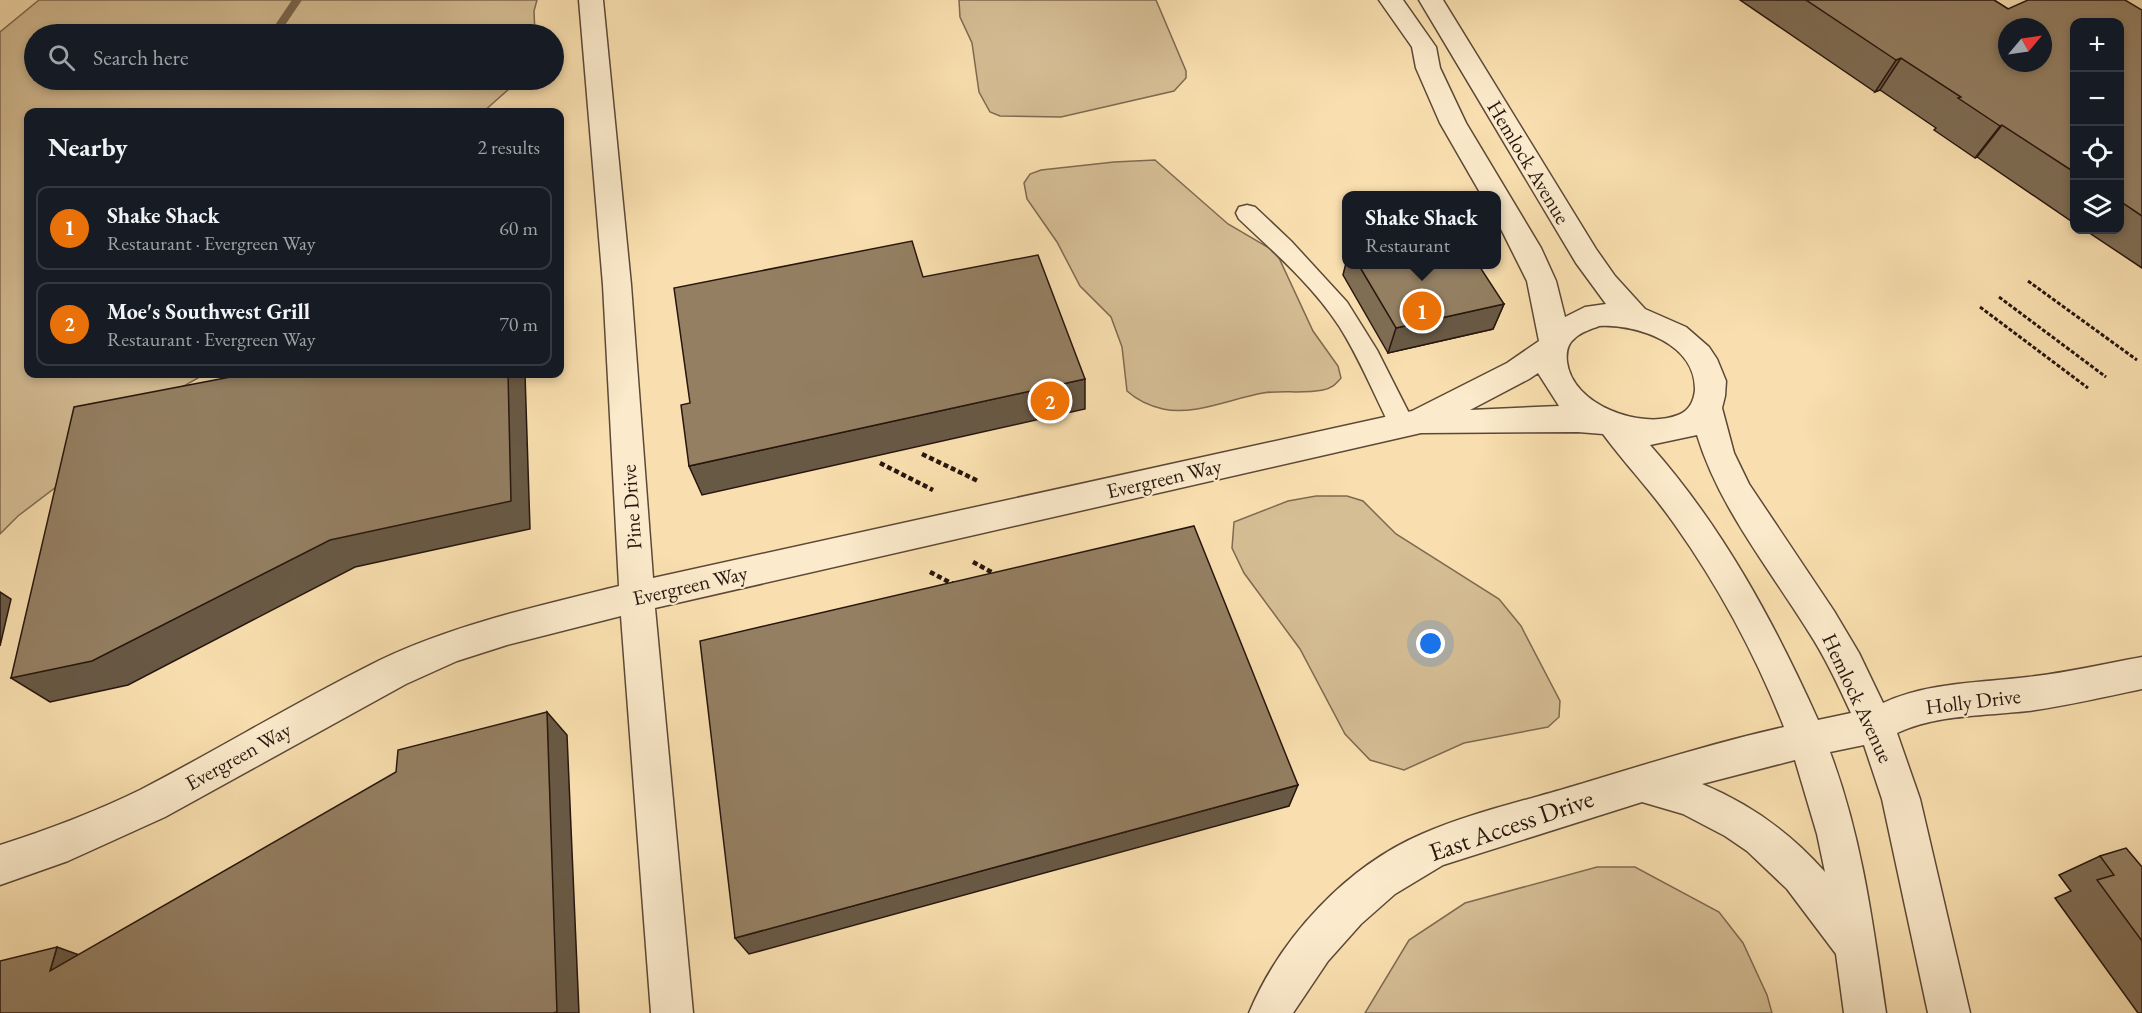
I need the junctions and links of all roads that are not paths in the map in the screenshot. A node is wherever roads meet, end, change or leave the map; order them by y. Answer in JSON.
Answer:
{"nodes":[{"id":1,"x":591,"y":0,"type":"edge"},
{"id":2,"x":1391,"y":0,"type":"edge"},
{"id":3,"x":1431,"y":0,"type":"edge"},
{"id":4,"x":1493,"y":191,"type":"edge"},
{"id":5,"x":1501,"y":205,"type":"edge"},
{"id":6,"x":1247,"y":213,"type":"dead end"},
{"id":7,"x":1635,"y":317,"type":"junction"},
{"id":8,"x":1551,"y":344,"type":"junction"},
{"id":9,"x":1706,"y":408,"type":"junction"},
{"id":10,"x":1411,"y":423,"type":"junction"},
{"id":11,"x":1608,"y":424,"type":"junction"},
{"id":12,"x":637,"y":597,"type":"junction"},
{"id":13,"x":2142,"y":673,"type":"edge"},
{"id":14,"x":1875,"y":725,"type":"junction"},
{"id":15,"x":1807,"y":740,"type":"junction"},
{"id":16,"x":1641,"y":783,"type":"junction"},
{"id":17,"x":0,"y":865,"type":"edge"},
{"id":18,"x":1855,"y":947,"type":"junction"},
{"id":19,"x":672,"y":1013,"type":"edge"},
{"id":20,"x":1270,"y":1013,"type":"edge"},
{"id":21,"x":1865,"y":1013,"type":"edge"},
{"id":22,"x":1949,"y":1013,"type":"edge"}],
"edges":[{"from":1,"to":12,"type":"street","name":"Pine Drive"},
{"from":2,"to":4,"type":"street"},
{"from":3,"to":7,"type":"street","name":"Hemlock Avenue"},
{"from":5,"to":8,"type":"street"},
{"from":6,"to":10,"type":"lane"},
{"from":7,"to":8,"type":"street"},
{"from":7,"to":9,"type":"street"},
{"from":8,"to":10,"type":"street","name":"Evergreen Way"},
{"from":8,"to":11,"type":"street"},
{"from":9,"to":11,"type":"street"},
{"from":9,"to":14,"type":"street","name":"Hemlock Avenue"},
{"from":10,"to":11,"type":"street","name":"Evergreen Way"},
{"from":10,"to":12,"type":"street","name":"Evergreen Way"},
{"from":11,"to":15,"type":"street"},
{"from":12,"to":17,"type":"street","name":"Evergreen Way"},
{"from":12,"to":19,"type":"street","name":"Pine Drive"},
{"from":13,"to":14,"type":"street","name":"Holly Drive"},
{"from":14,"to":15,"type":"street","name":"Holly Drive"},
{"from":14,"to":22,"type":"street","name":"Hemlock Avenue"},
{"from":15,"to":16,"type":"street","name":"East Access Drive"},
{"from":15,"to":18,"type":"street"},
{"from":16,"to":18,"type":"street"},
{"from":16,"to":20,"type":"street","name":"East Access Drive"},
{"from":18,"to":21,"type":"street"}]}
